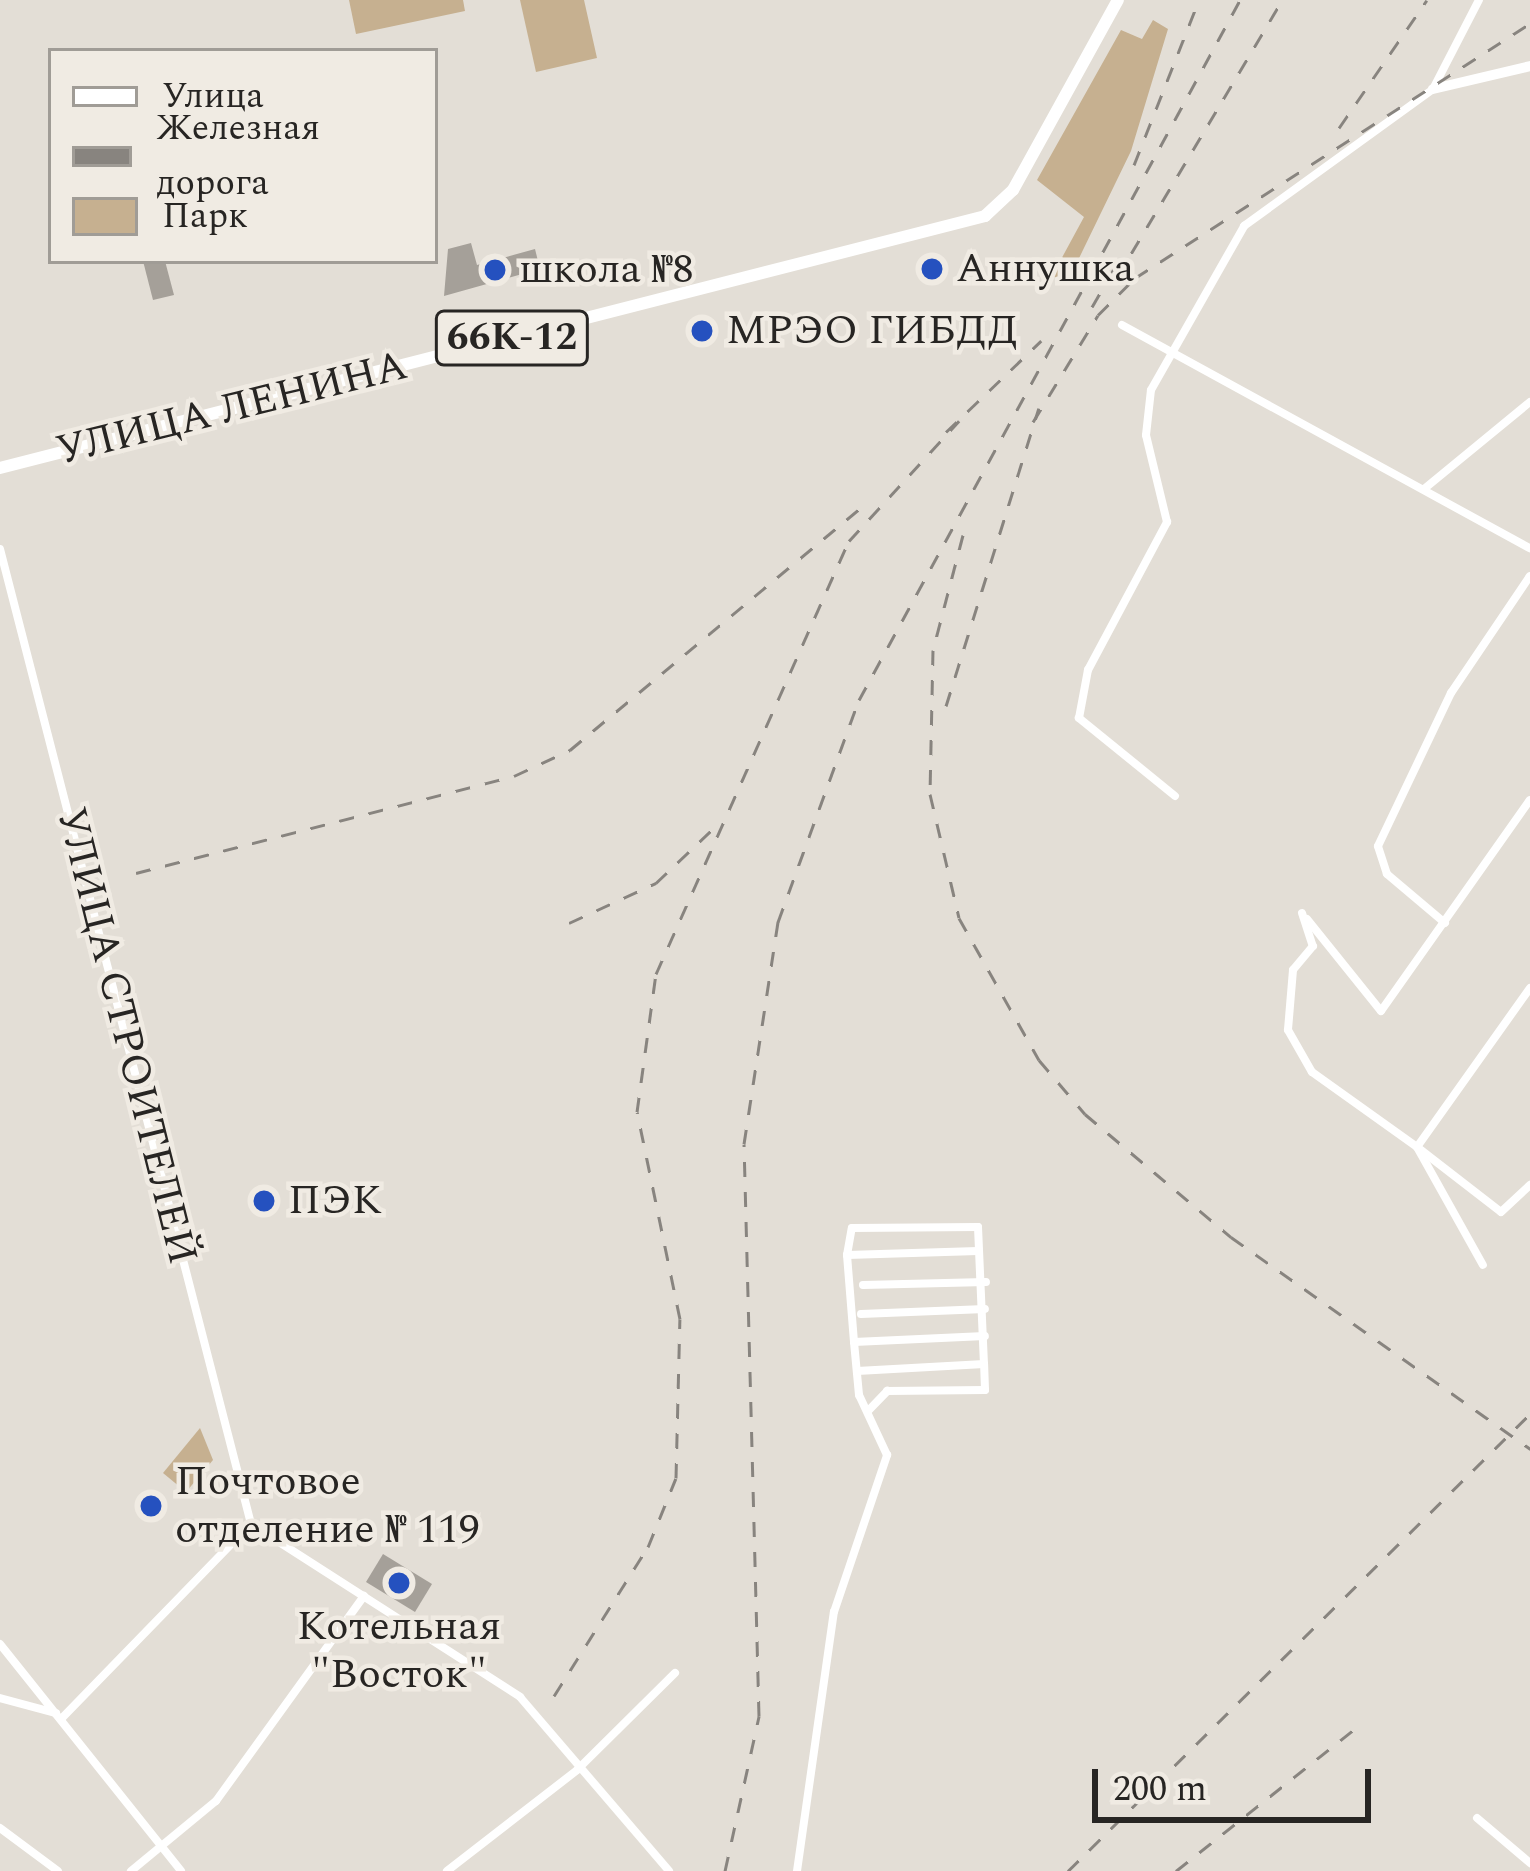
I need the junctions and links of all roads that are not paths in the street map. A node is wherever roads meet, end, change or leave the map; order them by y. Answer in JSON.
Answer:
{"nodes":[{"id":1,"x":1118,"y":0,"type":"edge"},
{"id":2,"x":1479,"y":0,"type":"edge"},
{"id":3,"x":1530,"y":66,"type":"edge"},
{"id":4,"x":1433,"y":89,"type":"junction"},
{"id":5,"x":1122,"y":325,"type":"dead end"},
{"id":6,"x":1170,"y":347,"type":"junction"},
{"id":7,"x":1530,"y":402,"type":"edge"},
{"id":8,"x":0,"y":468,"type":"edge"},
{"id":9,"x":1424,"y":489,"type":"junction"},
{"id":10,"x":1530,"y":548,"type":"edge"},
{"id":11,"x":0,"y":549,"type":"edge"},
{"id":12,"x":1530,"y":576,"type":"edge"},
{"id":13,"x":1175,"y":796,"type":"dead end"},
{"id":14,"x":1530,"y":800,"type":"edge"},
{"id":15,"x":1445,"y":923,"type":"junction"},
{"id":16,"x":1530,"y":988,"type":"edge"},
{"id":17,"x":1417,"y":1147,"type":"junction"},
{"id":18,"x":1530,"y":1185,"type":"edge"},
{"id":19,"x":978,"y":1251,"type":"junction"},
{"id":20,"x":848,"y":1255,"type":"junction"},
{"id":21,"x":1483,"y":1264,"type":"dead end"},
{"id":22,"x":986,"y":1282,"type":"junction"},
{"id":23,"x":863,"y":1285,"type":"dead end"},
{"id":24,"x":986,"y":1309,"type":"junction"},
{"id":25,"x":861,"y":1314,"type":"dead end"},
{"id":26,"x":985,"y":1336,"type":"junction"},
{"id":27,"x":854,"y":1342,"type":"junction"},
{"id":28,"x":984,"y":1364,"type":"junction"},
{"id":29,"x":857,"y":1371,"type":"junction"},
{"id":30,"x":867,"y":1413,"type":"junction"},
{"id":31,"x":251,"y":1524,"type":"junction"},
{"id":32,"x":364,"y":1596,"type":"junction"},
{"id":33,"x":0,"y":1644,"type":"edge"},
{"id":34,"x":675,"y":1673,"type":"dead end"},
{"id":35,"x":0,"y":1698,"type":"edge"},
{"id":36,"x":61,"y":1715,"type":"junction"},
{"id":37,"x":577,"y":1770,"type":"junction"},
{"id":38,"x":1477,"y":1818,"type":"dead end"},
{"id":39,"x":0,"y":1828,"type":"edge"},
{"id":40,"x":162,"y":1846,"type":"junction"},
{"id":41,"x":1530,"y":1863,"type":"edge"},
{"id":42,"x":58,"y":1871,"type":"edge"},
{"id":43,"x":131,"y":1871,"type":"edge"},
{"id":44,"x":181,"y":1871,"type":"edge"},
{"id":45,"x":447,"y":1871,"type":"edge"},
{"id":46,"x":669,"y":1871,"type":"edge"},
{"id":47,"x":797,"y":1871,"type":"edge"}],
"edges":[{"from":1,"to":8,"type":"main road","name":"УЛИЦА ЛЕНИНА","number":"66К-12"},
{"from":2,"to":4,"type":"street"},
{"from":3,"to":4,"type":"street"},
{"from":4,"to":6,"type":"street"},
{"from":5,"to":6,"type":"street"},
{"from":6,"to":9,"type":"street"},
{"from":6,"to":13,"type":"street"},
{"from":7,"to":9,"type":"street"},
{"from":9,"to":10,"type":"street"},
{"from":11,"to":31,"type":"street","name":"УЛИЦА СТРОИТЕЛЕЙ"},
{"from":12,"to":15,"type":"street"},
{"from":14,"to":15,"type":"street"},
{"from":15,"to":17,"type":"street"},
{"from":16,"to":17,"type":"street"},
{"from":17,"to":18,"type":"street"},
{"from":17,"to":21,"type":"street"},
{"from":19,"to":20,"type":"street"},
{"from":19,"to":20,"type":"street"},
{"from":19,"to":22,"type":"street"},
{"from":20,"to":27,"type":"street"},
{"from":22,"to":23,"type":"street"},
{"from":22,"to":24,"type":"street"},
{"from":24,"to":25,"type":"street"},
{"from":24,"to":26,"type":"street"},
{"from":26,"to":27,"type":"street"},
{"from":26,"to":28,"type":"street"},
{"from":27,"to":29,"type":"street"},
{"from":28,"to":29,"type":"street"},
{"from":28,"to":30,"type":"street"},
{"from":29,"to":30,"type":"street"},
{"from":30,"to":47,"type":"street"},
{"from":31,"to":32,"type":"street"},
{"from":31,"to":36,"type":"street"},
{"from":32,"to":37,"type":"street"},
{"from":32,"to":40,"type":"street"},
{"from":33,"to":36,"type":"street"},
{"from":34,"to":37,"type":"street"},
{"from":35,"to":36,"type":"street"},
{"from":36,"to":40,"type":"street"},
{"from":37,"to":45,"type":"street"},
{"from":37,"to":46,"type":"street"},
{"from":38,"to":41,"type":"street"},
{"from":39,"to":42,"type":"street"},
{"from":40,"to":43,"type":"street"},
{"from":40,"to":44,"type":"street"}]}
